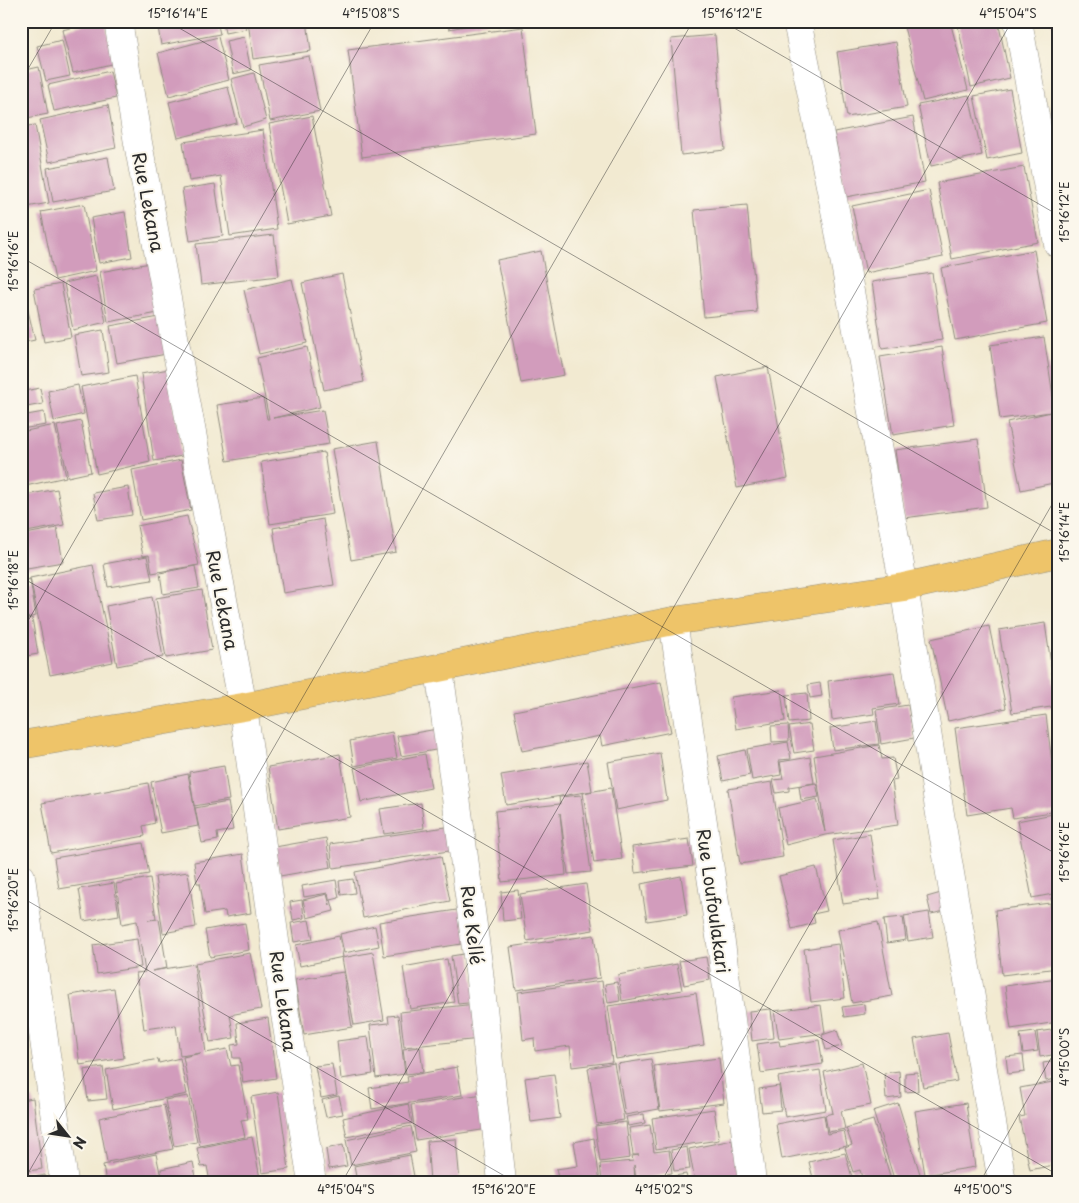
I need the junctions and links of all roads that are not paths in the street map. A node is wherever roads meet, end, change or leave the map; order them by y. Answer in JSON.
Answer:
{"nodes":[{"id":1,"x":118,"y":21,"type":"edge"},
{"id":2,"x":797,"y":21,"type":"edge"},
{"id":3,"x":1018,"y":21,"type":"edge"},
{"id":4,"x":1058,"y":244,"type":"edge"},
{"id":5,"x":1058,"y":552,"type":"edge"},
{"id":6,"x":904,"y":587,"type":"junction"},
{"id":7,"x":673,"y":621,"type":"junction"},
{"id":8,"x":440,"y":669,"type":"junction"},
{"id":9,"x":243,"y":707,"type":"junction"},
{"id":10,"x":21,"y":745,"type":"edge"},
{"id":11,"x":21,"y":877,"type":"edge"},
{"id":12,"x":64,"y":1182,"type":"edge"},
{"id":13,"x":312,"y":1182,"type":"edge"},
{"id":14,"x":502,"y":1182,"type":"edge"},
{"id":15,"x":752,"y":1182,"type":"edge"},
{"id":16,"x":1002,"y":1182,"type":"edge"}],
"edges":[{"from":1,"to":9,"type":"street","name":"Rue Lekana"},
{"from":2,"to":6,"type":"street"},
{"from":3,"to":4,"type":"street"},
{"from":5,"to":6,"type":"main road"},
{"from":6,"to":7,"type":"main road"},
{"from":6,"to":16,"type":"street"},
{"from":7,"to":8,"type":"main road"},
{"from":7,"to":15,"type":"street","name":"Rue Loufoulakari"},
{"from":8,"to":9,"type":"main road"},
{"from":8,"to":14,"type":"street","name":"Rue Kellé"},
{"from":9,"to":10,"type":"main road"},
{"from":9,"to":13,"type":"street","name":"Rue Lekana"},
{"from":11,"to":12,"type":"street"}]}
